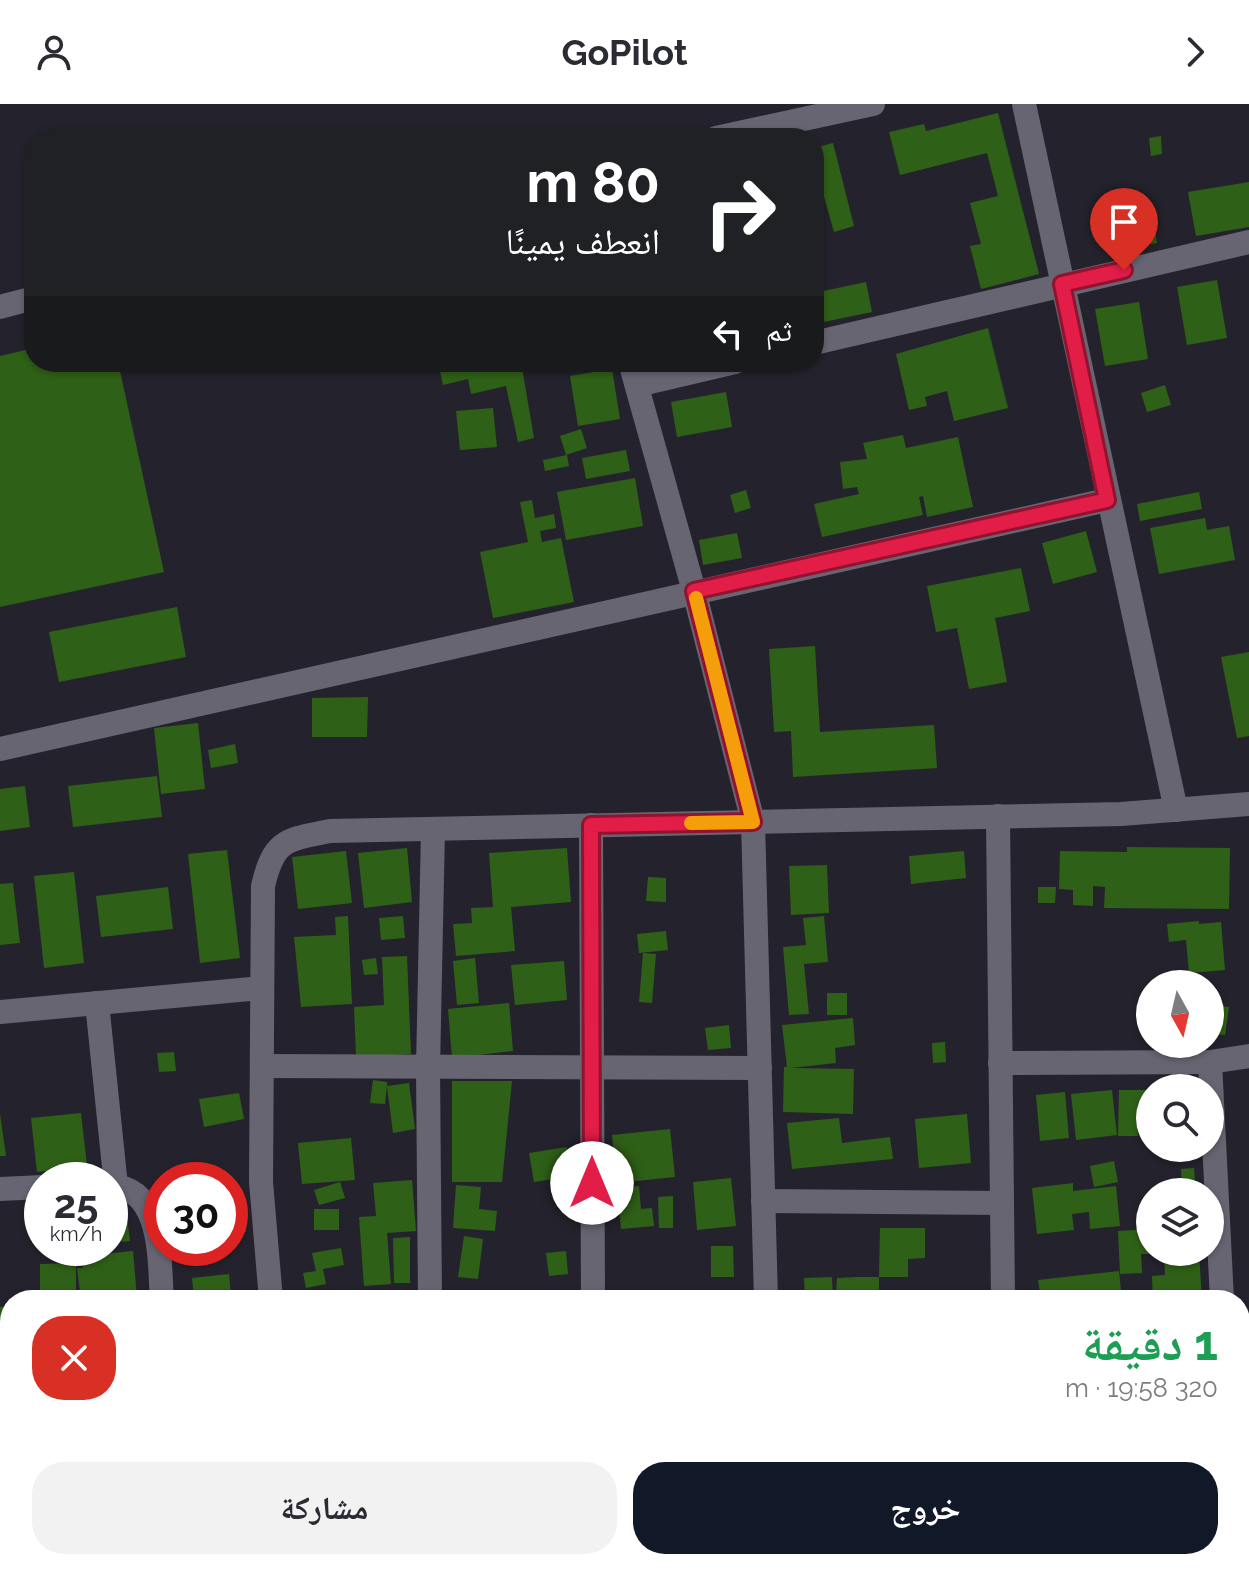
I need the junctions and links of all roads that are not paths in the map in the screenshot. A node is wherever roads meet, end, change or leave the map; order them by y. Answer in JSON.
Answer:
{"nodes":[{"id":1,"x":873,"y":104,"type":"edge"},
{"id":2,"x":1024,"y":104,"type":"edge"},
{"id":3,"x":762,"y":128,"type":"edge"},
{"id":4,"x":1249,"y":242,"type":"edge"},
{"id":5,"x":1062,"y":284,"type":"junction"},
{"id":6,"x":24,"y":301,"type":"edge"},
{"id":7,"x":0,"y":307,"type":"edge"},
{"id":8,"x":824,"y":341,"type":"edge"},
{"id":9,"x":634,"y":374,"type":"edge"},
{"id":10,"x":1107,"y":500,"type":"junction"},
{"id":11,"x":694,"y":591,"type":"junction"},
{"id":12,"x":0,"y":749,"type":"edge"},
{"id":13,"x":1249,"y":804,"type":"edge"},
{"id":14,"x":1176,"y":810,"type":"junction"},
{"id":15,"x":998,"y":816,"type":"junction"},
{"id":16,"x":753,"y":822,"type":"junction"},
{"id":17,"x":591,"y":825,"type":"junction"},
{"id":18,"x":433,"y":829,"type":"junction"},
{"id":19,"x":262,"y":988,"type":"junction"},
{"id":20,"x":97,"y":1003,"type":"junction"},
{"id":21,"x":0,"y":1012,"type":"edge"},
{"id":22,"x":1249,"y":1056,"type":"edge"},
{"id":23,"x":1210,"y":1062,"type":"junction"},
{"id":24,"x":1000,"y":1063,"type":"junction"},
{"id":25,"x":262,"y":1066,"type":"junction"},
{"id":26,"x":592,"y":1066,"type":"junction"},
{"id":27,"x":428,"y":1068,"type":"junction"},
{"id":28,"x":760,"y":1068,"type":"junction"},
{"id":29,"x":111,"y":1162,"type":"edge"},
{"id":30,"x":24,"y":1188,"type":"edge"},
{"id":31,"x":0,"y":1189,"type":"edge"},
{"id":32,"x":128,"y":1193,"type":"edge"},
{"id":33,"x":763,"y":1201,"type":"junction"},
{"id":34,"x":1001,"y":1203,"type":"junction"},
{"id":35,"x":161,"y":1290,"type":"edge"},
{"id":36,"x":270,"y":1290,"type":"edge"},
{"id":37,"x":430,"y":1290,"type":"edge"},
{"id":38,"x":593,"y":1290,"type":"edge"},
{"id":39,"x":766,"y":1290,"type":"edge"},
{"id":40,"x":1003,"y":1290,"type":"edge"},
{"id":41,"x":1221,"y":1290,"type":"edge"}],
"edges":[{"from":1,"to":3,"type":"street"},
{"from":2,"to":5,"type":"street"},
{"from":4,"to":5,"type":"street"},
{"from":5,"to":8,"type":"street"},
{"from":5,"to":10,"type":"street"},
{"from":6,"to":7,"type":"street"},
{"from":9,"to":11,"type":"street"},
{"from":10,"to":11,"type":"street"},
{"from":10,"to":14,"type":"street"},
{"from":11,"to":12,"type":"street"},
{"from":11,"to":16,"type":"street"},
{"from":13,"to":14,"type":"street"},
{"from":14,"to":15,"type":"street"},
{"from":15,"to":16,"type":"street"},
{"from":15,"to":24,"type":"street"},
{"from":16,"to":17,"type":"street"},
{"from":16,"to":28,"type":"street"},
{"from":17,"to":18,"type":"street"},
{"from":17,"to":26,"type":"street"},
{"from":18,"to":19,"type":"street"},
{"from":18,"to":27,"type":"street"},
{"from":19,"to":20,"type":"street"},
{"from":19,"to":25,"type":"street"},
{"from":20,"to":21,"type":"street"},
{"from":20,"to":29,"type":"street"},
{"from":22,"to":23,"type":"street"},
{"from":23,"to":24,"type":"street"},
{"from":23,"to":41,"type":"street"},
{"from":24,"to":34,"type":"street"},
{"from":25,"to":27,"type":"street"},
{"from":25,"to":36,"type":"street"},
{"from":26,"to":27,"type":"street"},
{"from":26,"to":28,"type":"street"},
{"from":26,"to":38,"type":"street"},
{"from":27,"to":37,"type":"street"},
{"from":28,"to":33,"type":"street"},
{"from":30,"to":31,"type":"street"},
{"from":32,"to":35,"type":"street"},
{"from":33,"to":34,"type":"street"},
{"from":33,"to":39,"type":"street"},
{"from":34,"to":40,"type":"street"}]}
